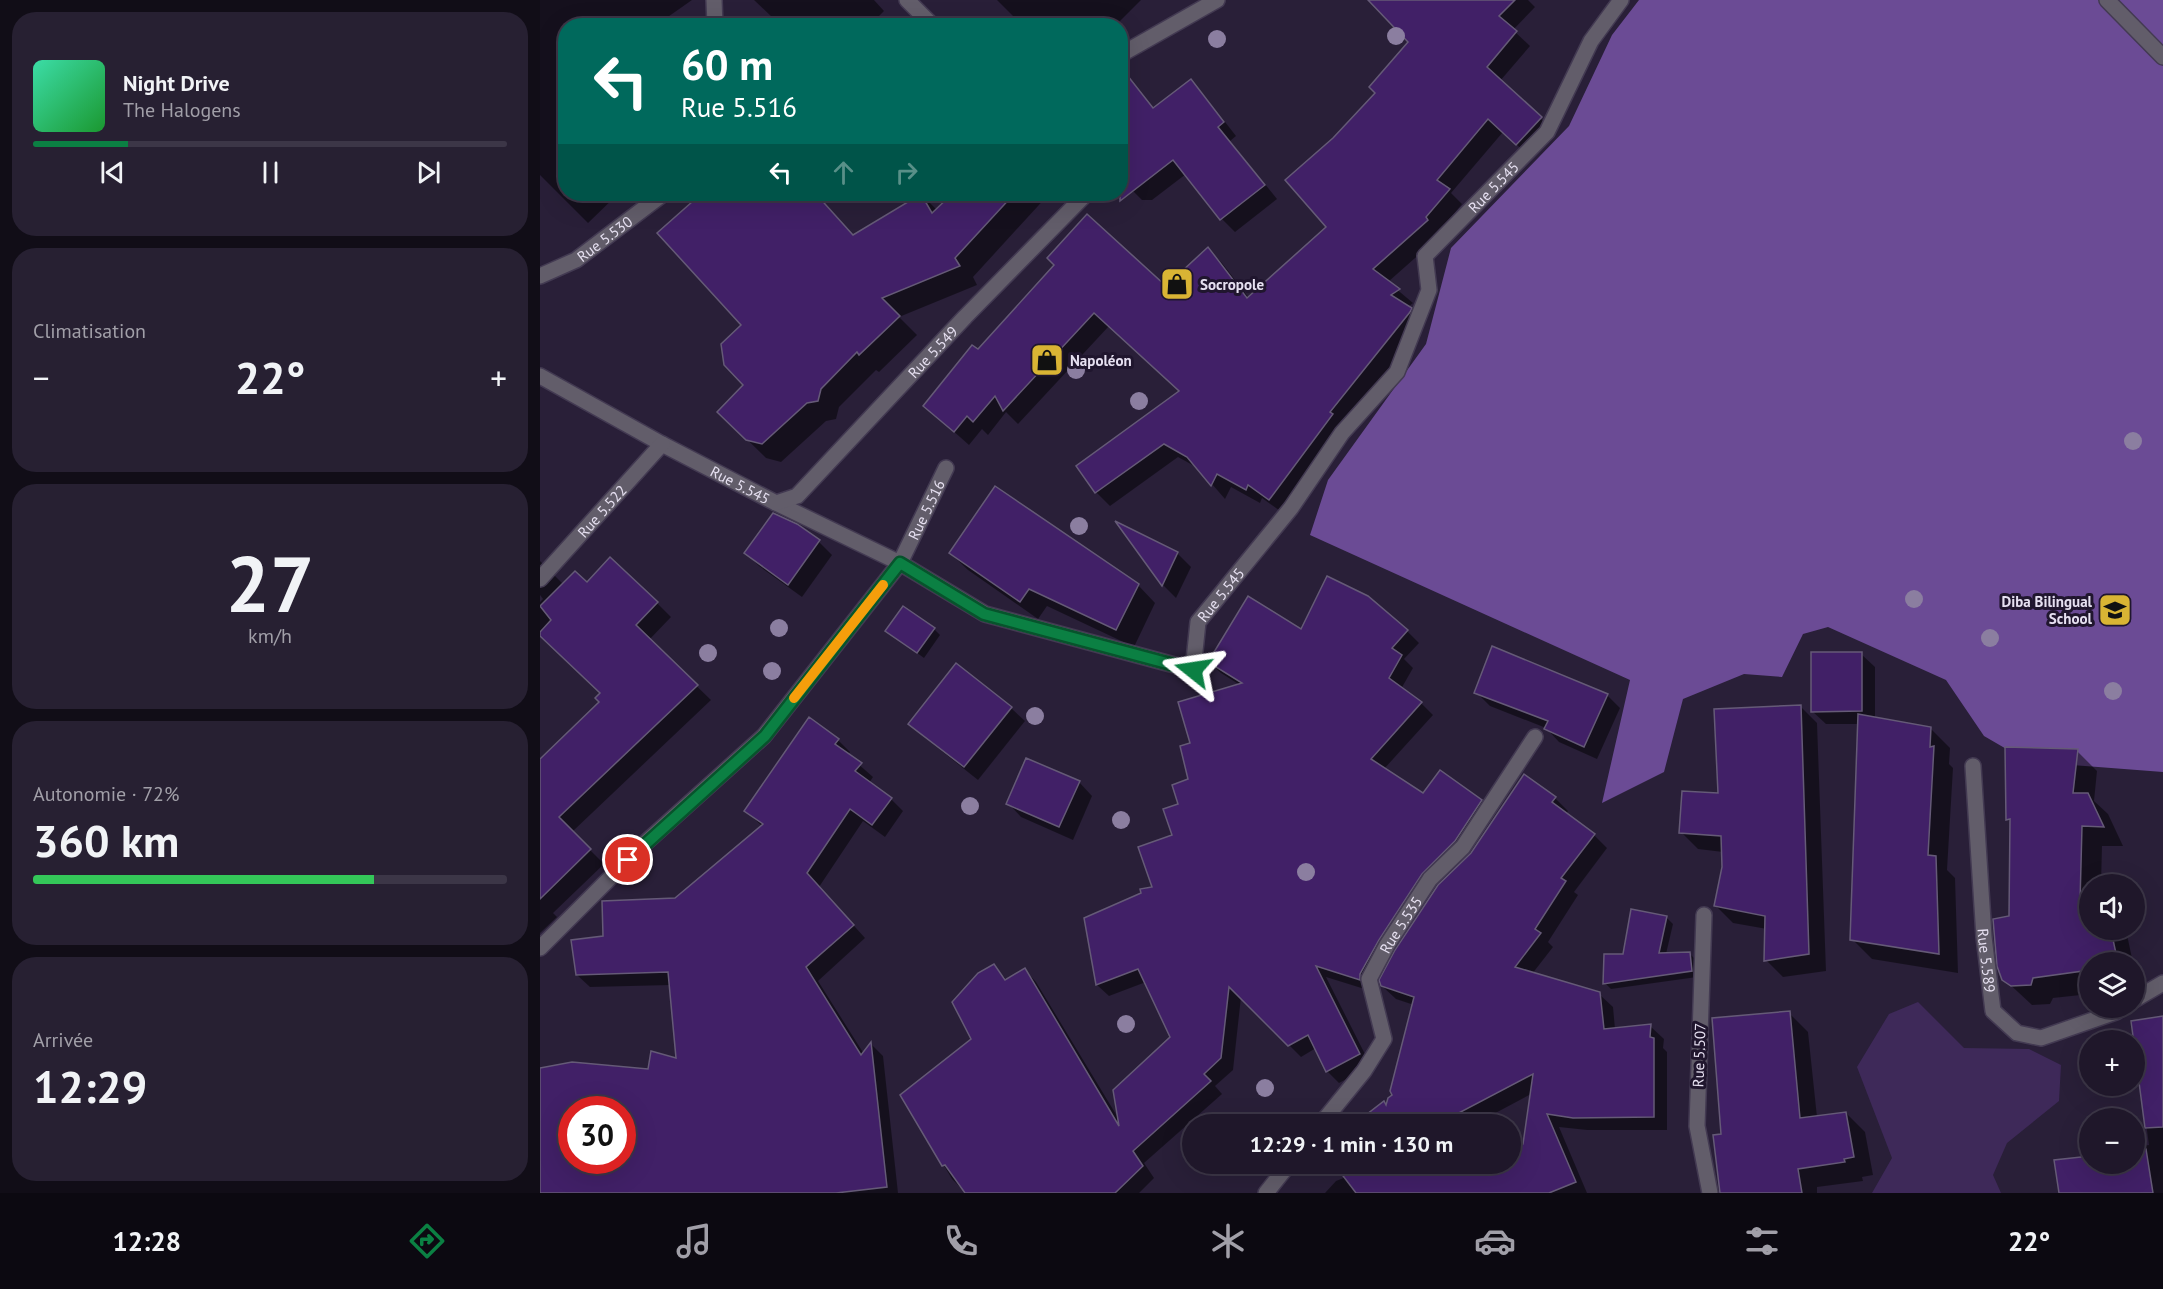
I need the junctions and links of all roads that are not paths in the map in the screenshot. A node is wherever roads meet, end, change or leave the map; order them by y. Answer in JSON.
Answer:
{"nodes":[{"id":1,"x":714,"y":0,"type":"edge"},
{"id":2,"x":907,"y":0,"type":"edge"},
{"id":3,"x":1217,"y":0,"type":"edge"},
{"id":4,"x":1620,"y":0,"type":"edge"},
{"id":5,"x":2108,"y":0,"type":"edge"},
{"id":6,"x":715,"y":18,"type":"edge"},
{"id":7,"x":925,"y":18,"type":"edge"},
{"id":8,"x":1128,"y":50,"type":"edge"},
{"id":9,"x":2163,"y":57,"type":"edge"},
{"id":10,"x":654,"y":201,"type":"edge"},
{"id":11,"x":1079,"y":201,"type":"edge"},
{"id":12,"x":540,"y":276,"type":"edge"},
{"id":13,"x":540,"y":376,"type":"edge"},
{"id":14,"x":662,"y":444,"type":"junction"},
{"id":15,"x":946,"y":468,"type":"dead end"},
{"id":16,"x":776,"y":503,"type":"junction"},
{"id":17,"x":900,"y":563,"type":"junction"},
{"id":18,"x":540,"y":579,"type":"edge"},
{"id":19,"x":1535,"y":737,"type":"dead end"},
{"id":20,"x":1973,"y":766,"type":"dead end"},
{"id":21,"x":1704,"y":915,"type":"dead end"},
{"id":22,"x":540,"y":948,"type":"edge"},
{"id":23,"x":2163,"y":983,"type":"edge"},
{"id":24,"x":2145,"y":994,"type":"edge"},
{"id":25,"x":2099,"y":1018,"type":"edge"},
{"id":26,"x":1329,"y":1114,"type":"edge"},
{"id":27,"x":1281,"y":1174,"type":"edge"},
{"id":28,"x":1266,"y":1193,"type":"edge"},
{"id":29,"x":1710,"y":1193,"type":"edge"}],
"edges":[{"from":1,"to":6,"type":"street"},
{"from":2,"to":7,"type":"street"},
{"from":3,"to":8,"type":"street"},
{"from":4,"to":17,"type":"street","name":"Rue 5.545"},
{"from":5,"to":9,"type":"street"},
{"from":10,"to":12,"type":"street","name":"Rue 5.530"},
{"from":11,"to":16,"type":"street","name":"Rue 5.549"},
{"from":13,"to":14,"type":"street","name":"Rue 5.545"},
{"from":14,"to":16,"type":"street","name":"Rue 5.545"},
{"from":14,"to":18,"type":"street","name":"Rue 5.522"},
{"from":15,"to":17,"type":"street","name":"Rue 5.516"},
{"from":16,"to":17,"type":"street","name":"Rue 5.545"},
{"from":17,"to":22,"type":"street","name":"Rue 5.516"},
{"from":19,"to":26,"type":"street","name":"Rue 5.535"},
{"from":20,"to":25,"type":"street","name":"Rue 5.589"},
{"from":21,"to":29,"type":"street","name":"Rue 5.507"},
{"from":23,"to":24,"type":"street"},
{"from":27,"to":28,"type":"street"}]}
